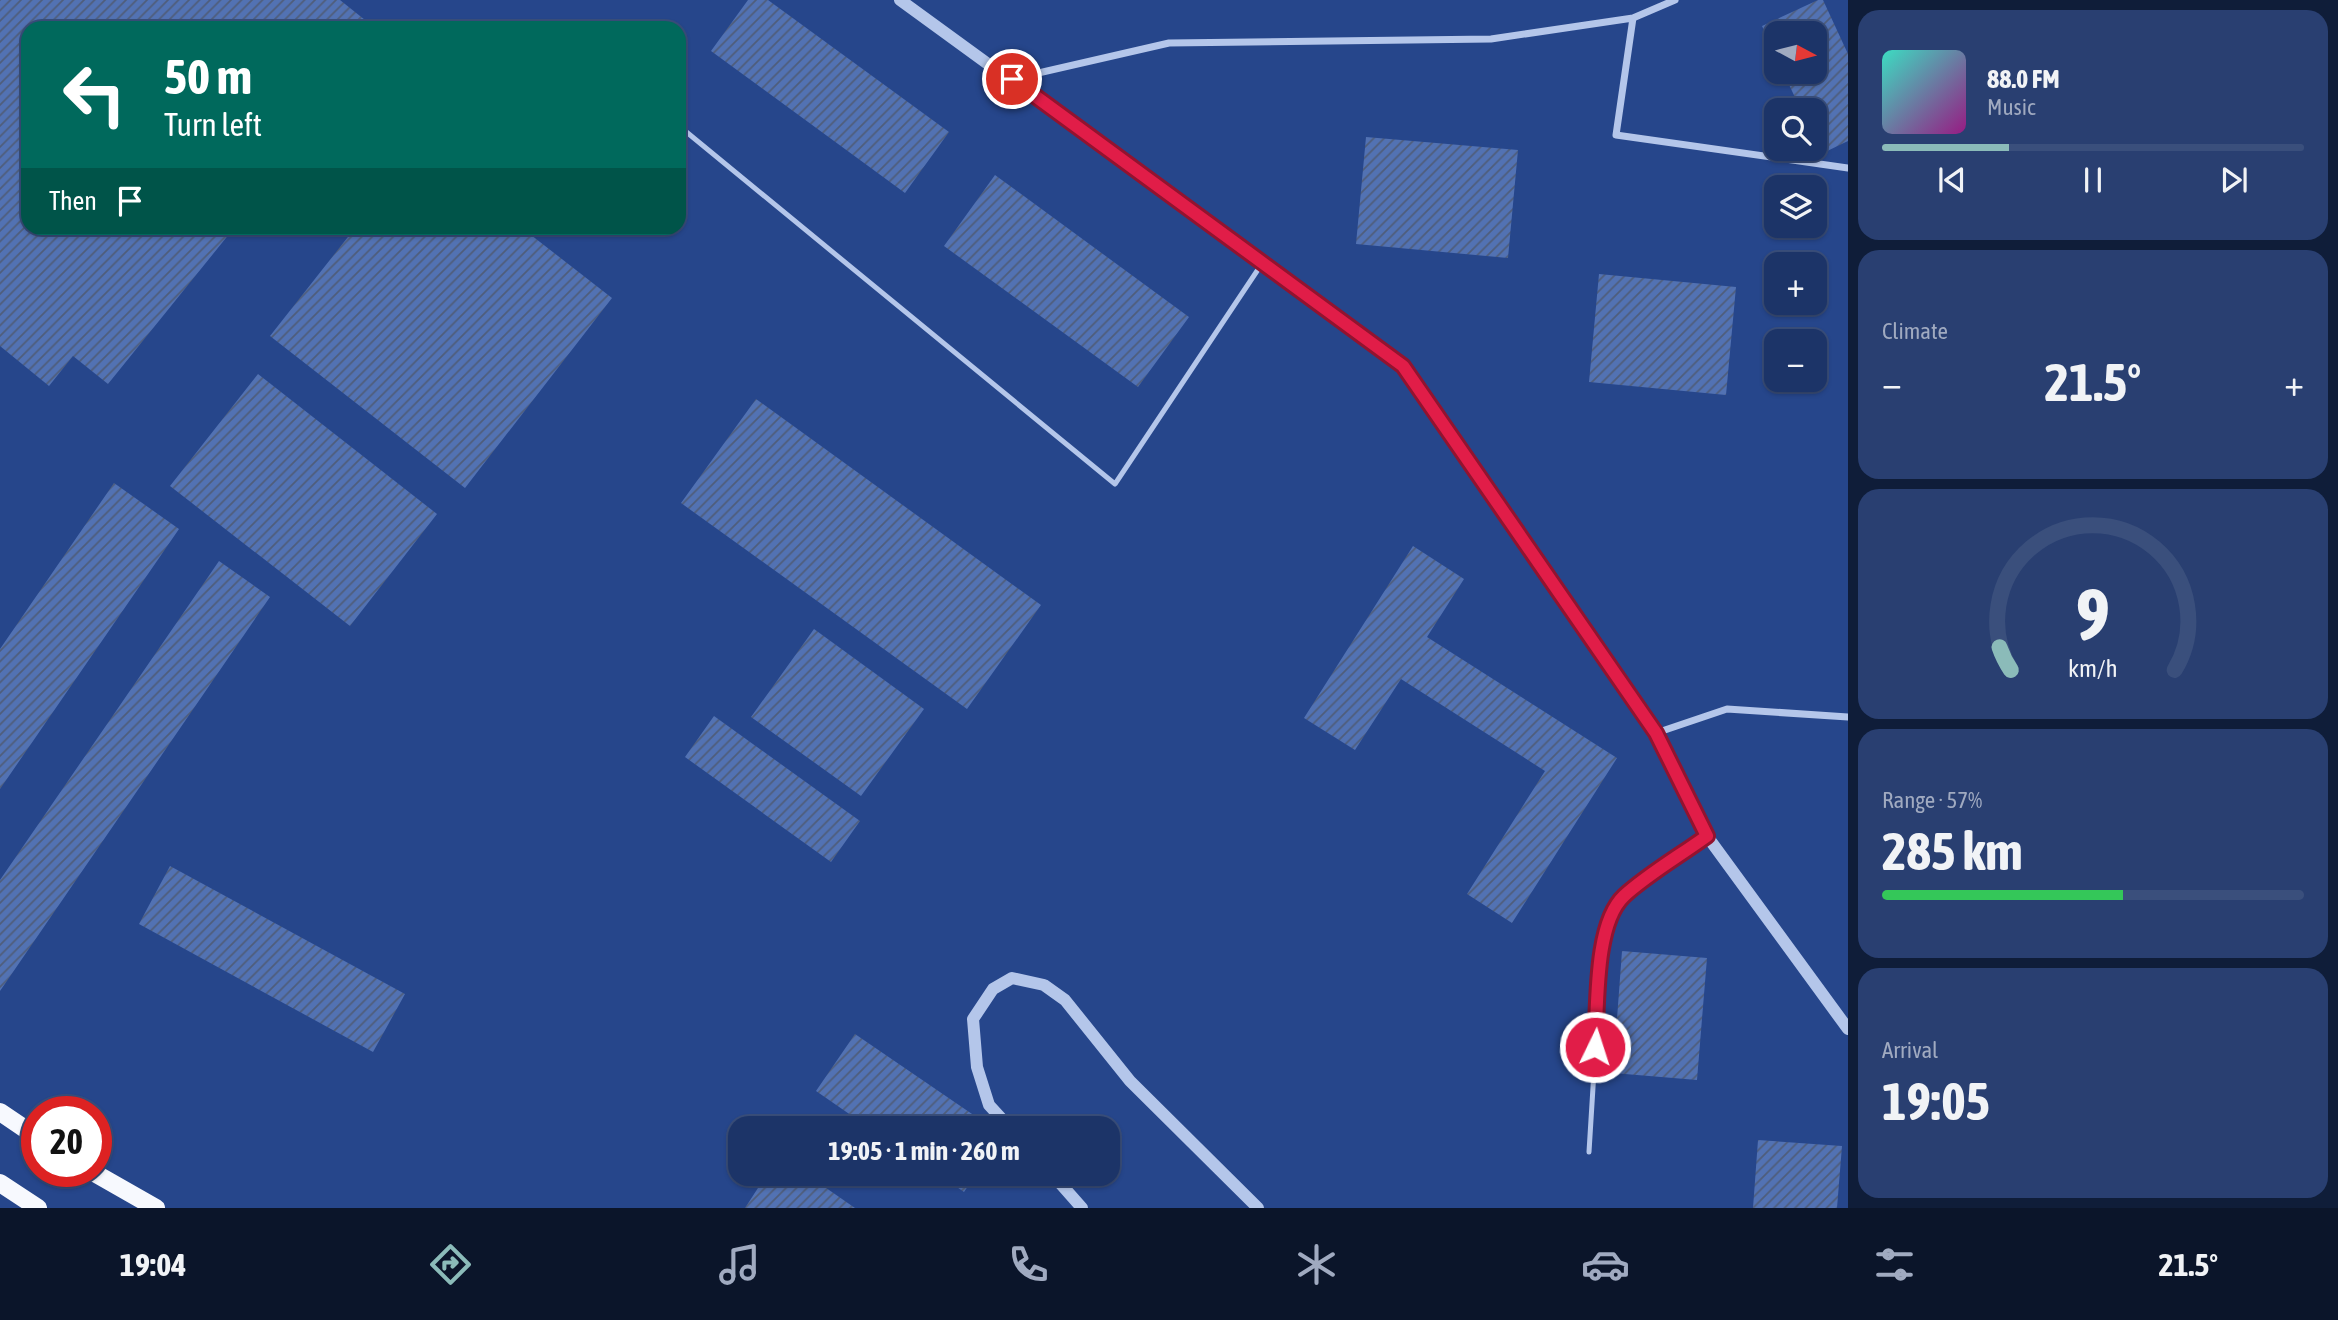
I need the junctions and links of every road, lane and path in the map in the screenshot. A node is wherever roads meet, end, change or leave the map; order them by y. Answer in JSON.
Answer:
{"nodes":[{"id":1,"x":900,"y":0,"type":"edge"},
{"id":2,"x":1675,"y":0,"type":"edge"},
{"id":3,"x":1633,"y":18,"type":"junction"},
{"id":4,"x":1012,"y":79,"type":"junction"},
{"id":5,"x":686,"y":132,"type":"edge"},
{"id":6,"x":1848,"y":168,"type":"edge"},
{"id":7,"x":1263,"y":262,"type":"junction"},
{"id":8,"x":1848,"y":717,"type":"edge"},
{"id":9,"x":1656,"y":733,"type":"junction"},
{"id":10,"x":1707,"y":836,"type":"junction"},
{"id":11,"x":1848,"y":1029,"type":"edge"},
{"id":12,"x":0,"y":1112,"type":"edge"},
{"id":13,"x":999,"y":1116,"type":"edge"},
{"id":14,"x":21,"y":1126,"type":"edge"},
{"id":15,"x":1589,"y":1152,"type":"dead end"},
{"id":16,"x":0,"y":1183,"type":"edge"},
{"id":17,"x":112,"y":1183,"type":"edge"},
{"id":18,"x":1063,"y":1186,"type":"edge"},
{"id":19,"x":38,"y":1208,"type":"edge"},
{"id":20,"x":156,"y":1208,"type":"edge"},
{"id":21,"x":1082,"y":1208,"type":"edge"},
{"id":22,"x":1258,"y":1208,"type":"edge"}],
"edges":[{"from":1,"to":4,"type":"street"},
{"from":2,"to":3,"type":"street"},
{"from":3,"to":4,"type":"street"},
{"from":3,"to":6,"type":"street"},
{"from":4,"to":7,"type":"street"},
{"from":5,"to":7,"type":"lane"},
{"from":7,"to":9,"type":"street"},
{"from":8,"to":9,"type":"street"},
{"from":9,"to":10,"type":"street"},
{"from":10,"to":11,"type":"street"},
{"from":10,"to":15,"type":"lane"},
{"from":12,"to":14,"type":"main road"},
{"from":13,"to":22,"type":"street"},
{"from":16,"to":19,"type":"main road"},
{"from":17,"to":20,"type":"main road"},
{"from":18,"to":21,"type":"street"}]}
